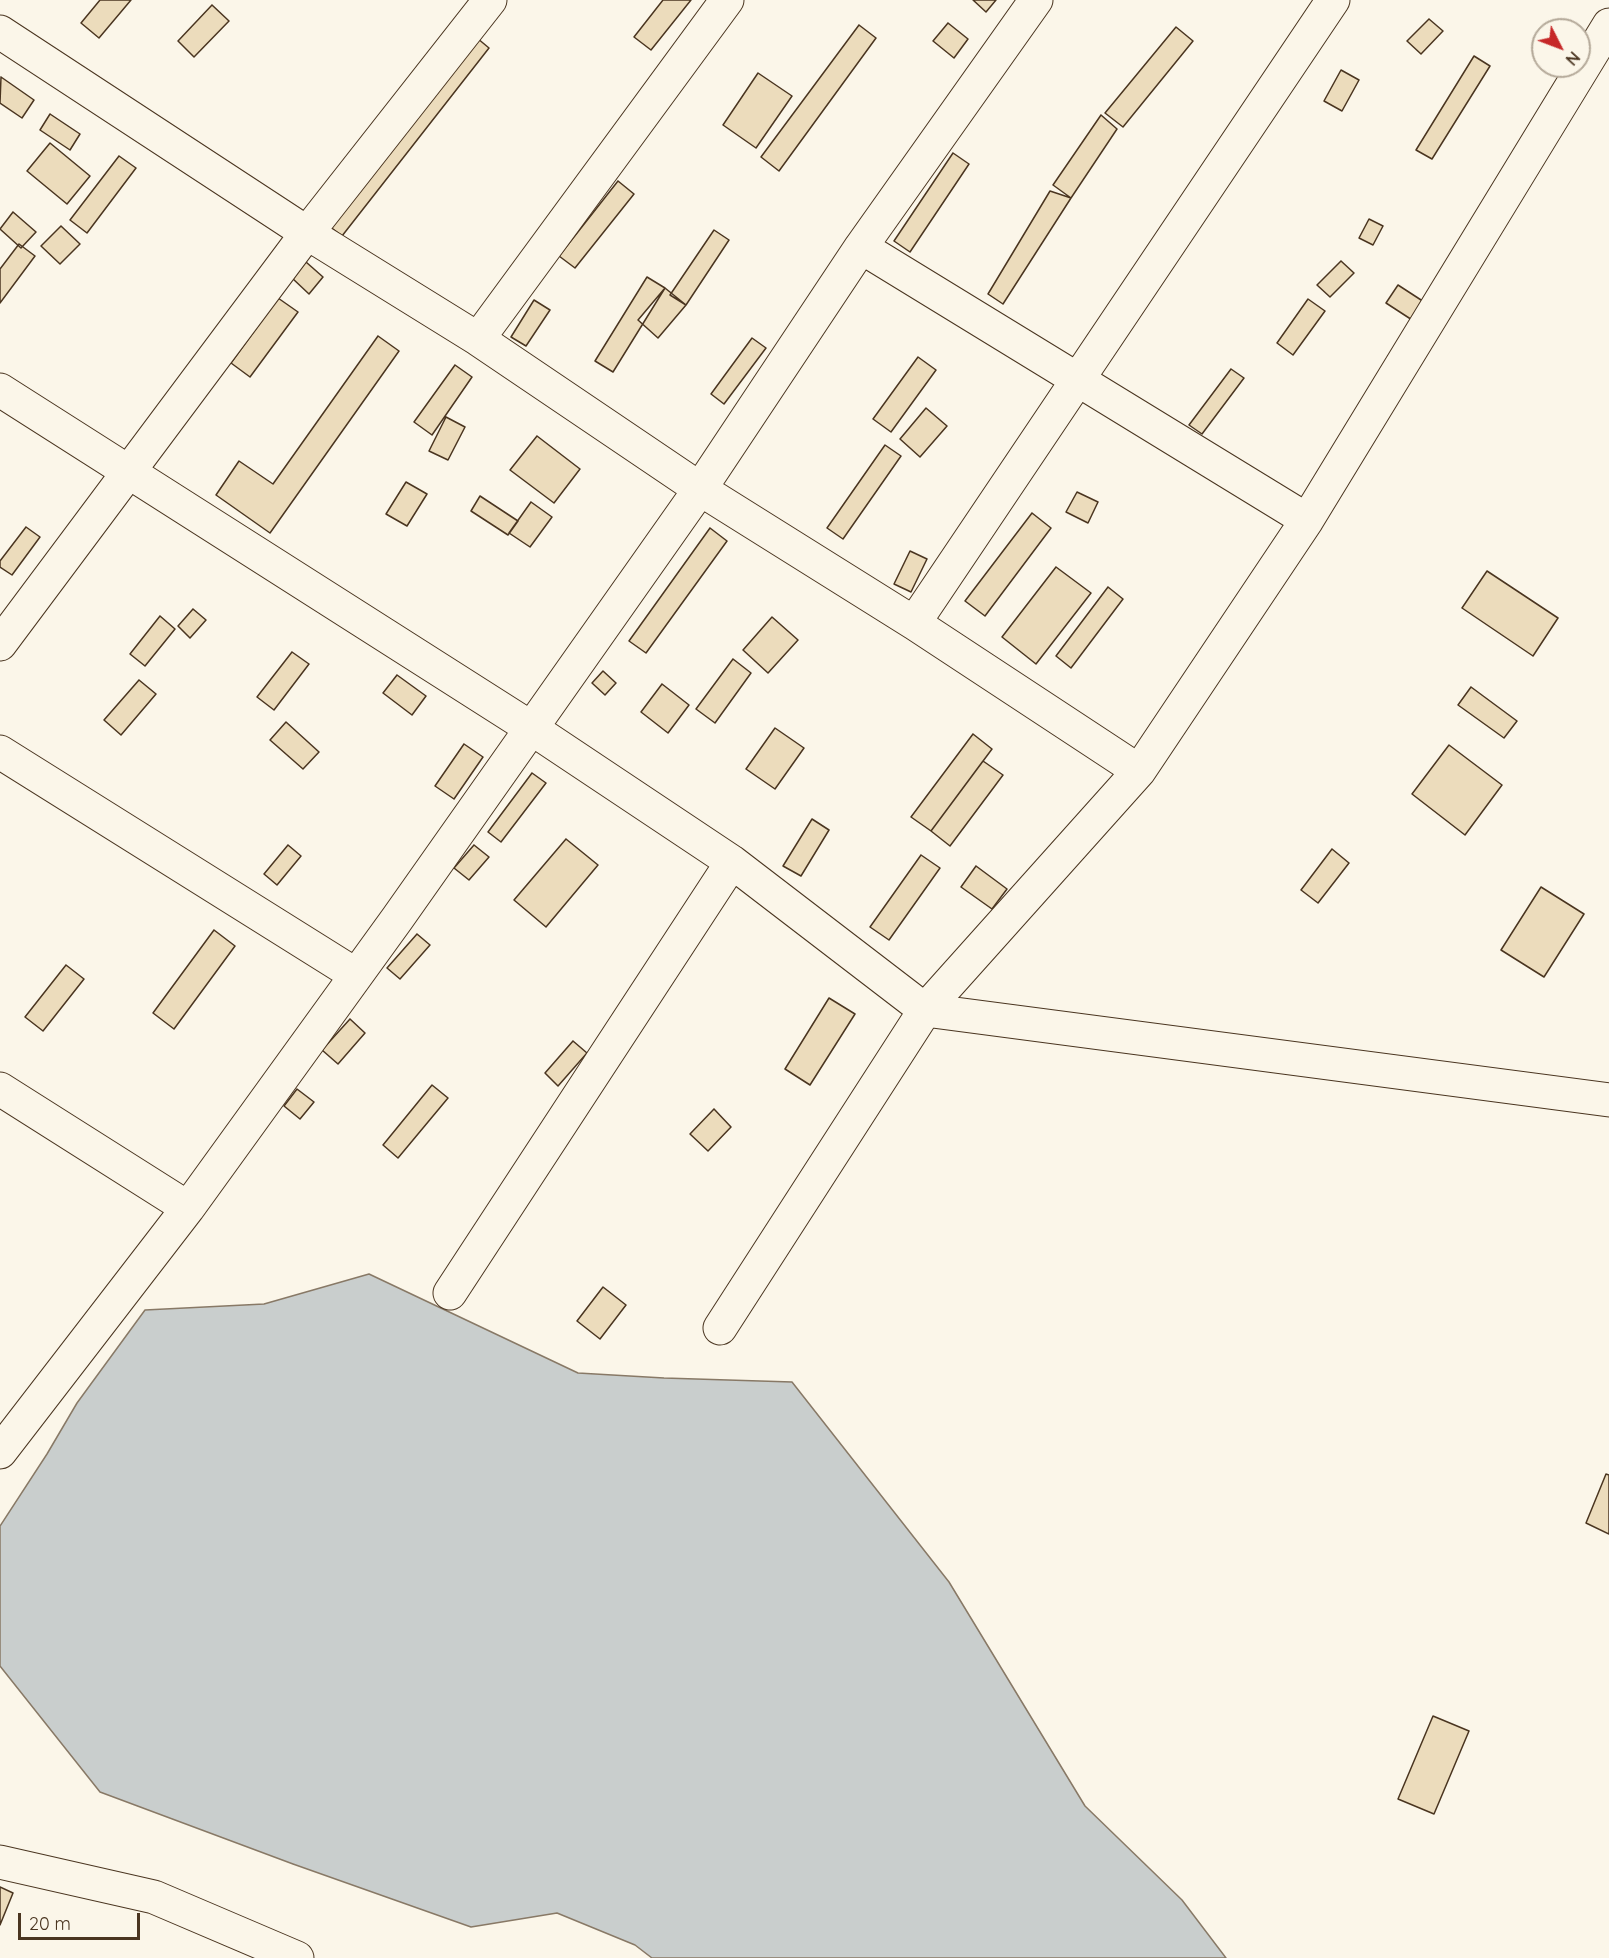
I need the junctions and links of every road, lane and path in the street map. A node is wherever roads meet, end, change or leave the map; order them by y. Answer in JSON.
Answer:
{"nodes":[{"id":1,"x":490,"y":0,"type":"edge"},
{"id":2,"x":727,"y":0,"type":"edge"},
{"id":3,"x":1036,"y":0,"type":"edge"},
{"id":4,"x":1333,"y":0,"type":"edge"},
{"id":5,"x":1609,"y":25,"type":"edge"},
{"id":6,"x":0,"y":32,"type":"edge"},
{"id":7,"x":307,"y":233,"type":"junction"},
{"id":8,"x":861,"y":247,"type":"junction"},
{"id":9,"x":478,"y":339,"type":"junction"},
{"id":10,"x":1077,"y":380,"type":"junction"},
{"id":11,"x":0,"y":390,"type":"edge"},
{"id":12,"x":129,"y":472,"type":"junction"},
{"id":13,"x":700,"y":489,"type":"junction"},
{"id":14,"x":1307,"y":520,"type":"junction"},
{"id":15,"x":914,"y":623,"type":"junction"},
{"id":16,"x":0,"y":644,"type":"edge"},
{"id":17,"x":531,"y":728,"type":"junction"},
{"id":18,"x":0,"y":752,"type":"edge"},
{"id":19,"x":1139,"y":771,"type":"junction"},
{"id":20,"x":732,"y":862,"type":"junction"},
{"id":21,"x":356,"y":975,"type":"junction"},
{"id":22,"x":925,"y":1010,"type":"junction"},
{"id":23,"x":0,"y":1089,"type":"edge"},
{"id":24,"x":1609,"y":1100,"type":"edge"},
{"id":25,"x":188,"y":1208,"type":"junction"},
{"id":26,"x":450,"y":1293,"type":"dead end"},
{"id":27,"x":720,"y":1328,"type":"dead end"},
{"id":28,"x":0,"y":1452,"type":"edge"},
{"id":29,"x":0,"y":1862,"type":"edge"},
{"id":30,"x":297,"y":1958,"type":"edge"}],
"edges":[{"from":1,"to":7,"type":"street"},
{"from":2,"to":9,"type":"street"},
{"from":3,"to":8,"type":"street"},
{"from":4,"to":10,"type":"street"},
{"from":5,"to":14,"type":"street"},
{"from":6,"to":7,"type":"street"},
{"from":7,"to":9,"type":"street"},
{"from":7,"to":12,"type":"street"},
{"from":8,"to":10,"type":"street"},
{"from":8,"to":13,"type":"street"},
{"from":9,"to":13,"type":"street"},
{"from":10,"to":14,"type":"street"},
{"from":10,"to":15,"type":"street"},
{"from":11,"to":12,"type":"street"},
{"from":12,"to":16,"type":"street"},
{"from":12,"to":17,"type":"street"},
{"from":13,"to":15,"type":"street"},
{"from":13,"to":17,"type":"street"},
{"from":14,"to":19,"type":"street"},
{"from":15,"to":19,"type":"street"},
{"from":17,"to":20,"type":"street"},
{"from":17,"to":21,"type":"street"},
{"from":18,"to":21,"type":"street"},
{"from":19,"to":22,"type":"street"},
{"from":20,"to":22,"type":"street"},
{"from":20,"to":26,"type":"street"},
{"from":21,"to":25,"type":"street"},
{"from":22,"to":24,"type":"street"},
{"from":22,"to":27,"type":"street"},
{"from":23,"to":25,"type":"street"},
{"from":25,"to":28,"type":"street"},
{"from":29,"to":30,"type":"street"}]}
